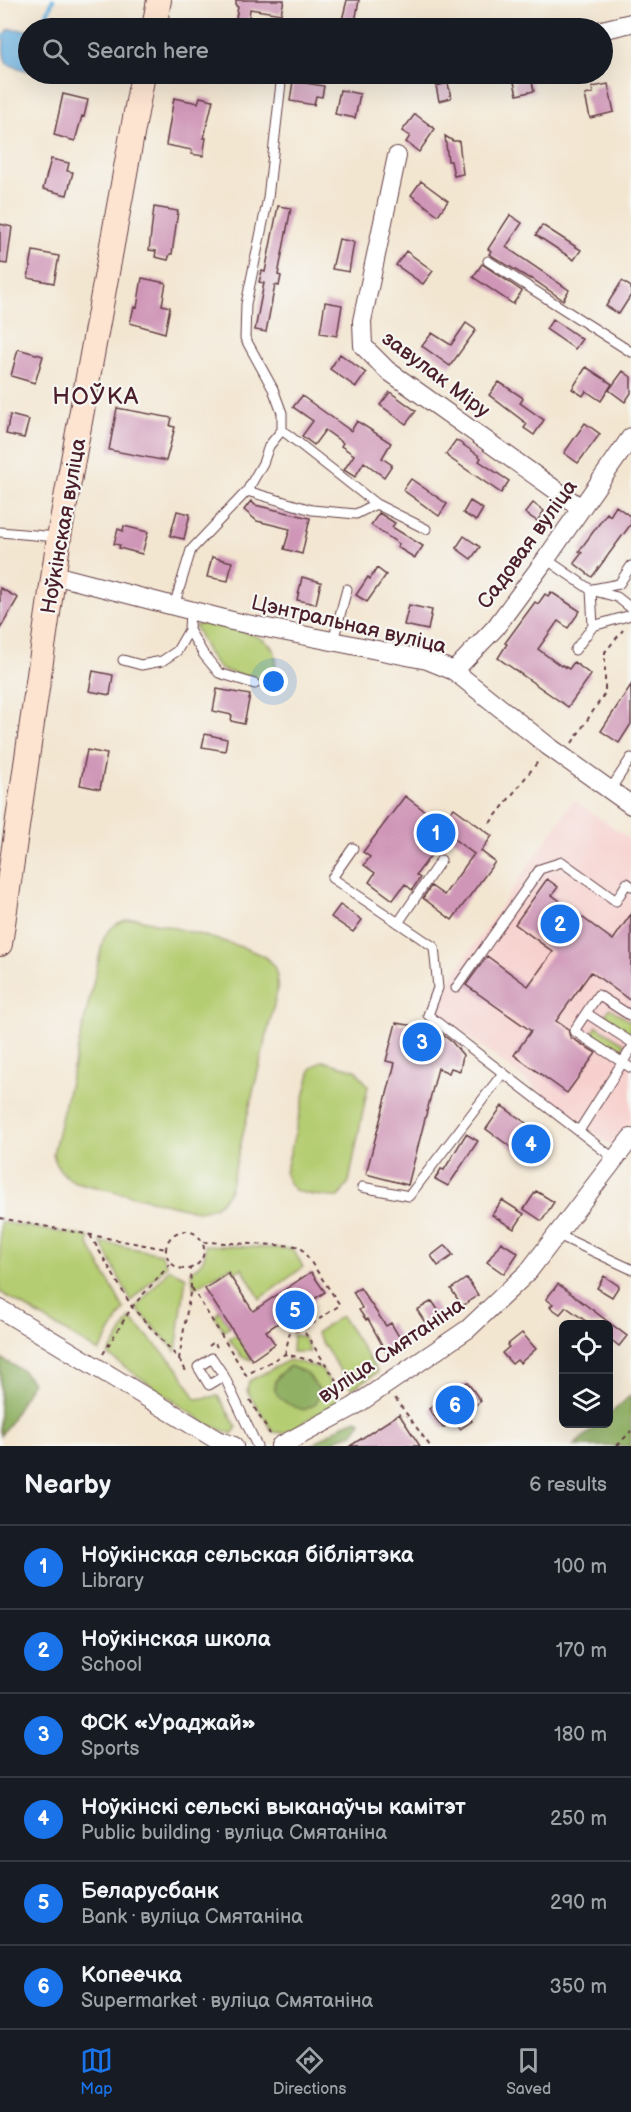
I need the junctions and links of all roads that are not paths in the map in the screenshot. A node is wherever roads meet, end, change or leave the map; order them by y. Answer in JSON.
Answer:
{"nodes":[{"id":1,"x":159,"y":0,"type":"edge"},
{"id":2,"x":155,"y":18,"type":"edge"},
{"id":3,"x":631,"y":23,"type":"edge"},
{"id":4,"x":613,"y":28,"type":"edge"},
{"id":5,"x":141,"y":84,"type":"edge"},
{"id":6,"x":281,"y":84,"type":"edge"},
{"id":7,"x":397,"y":156,"type":"dead end"},
{"id":8,"x":488,"y":261,"type":"dead end"},
{"id":9,"x":631,"y":352,"type":"edge"},
{"id":10,"x":282,"y":430,"type":"junction"},
{"id":11,"x":631,"y":437,"type":"edge"},
{"id":12,"x":248,"y":491,"type":"junction"},
{"id":13,"x":376,"y":504,"type":"junction"},
{"id":14,"x":581,"y":508,"type":"junction"},
{"id":15,"x":426,"y":529,"type":"dead end"},
{"id":16,"x":0,"y":532,"type":"edge"},
{"id":17,"x":59,"y":537,"type":"junction"},
{"id":18,"x":546,"y":559,"type":"junction"},
{"id":19,"x":631,"y":566,"type":"edge"},
{"id":20,"x":54,"y":575,"type":"junction"},
{"id":21,"x":347,"y":589,"type":"dead end"},
{"id":22,"x":591,"y":590,"type":"junction"},
{"id":23,"x":182,"y":608,"type":"junction"},
{"id":24,"x":631,"y":608,"type":"edge"},
{"id":25,"x":631,"y":615,"type":"edge"},
{"id":26,"x":593,"y":626,"type":"junction"},
{"id":27,"x":189,"y":630,"type":"junction"},
{"id":28,"x":333,"y":642,"type":"junction"},
{"id":29,"x":575,"y":650,"type":"dead end"},
{"id":30,"x":123,"y":660,"type":"dead end"},
{"id":31,"x":454,"y":671,"type":"junction"},
{"id":32,"x":255,"y":684,"type":"dead end"},
{"id":33,"x":631,"y":758,"type":"edge"},
{"id":34,"x":610,"y":790,"type":"junction"},
{"id":35,"x":631,"y":805,"type":"edge"},
{"id":36,"x":353,"y":848,"type":"dead end"},
{"id":37,"x":441,"y":860,"type":"dead end"},
{"id":38,"x":631,"y":886,"type":"edge"},
{"id":39,"x":398,"y":923,"type":"junction"},
{"id":40,"x":0,"y":944,"type":"edge"},
{"id":41,"x":456,"y":988,"type":"dead end"},
{"id":42,"x":586,"y":1013,"type":"junction"},
{"id":43,"x":631,"y":1016,"type":"edge"},
{"id":44,"x":631,"y":1042,"type":"edge"},
{"id":45,"x":631,"y":1050,"type":"edge"},
{"id":46,"x":622,"y":1063,"type":"junction"},
{"id":47,"x":631,"y":1068,"type":"edge"},
{"id":48,"x":503,"y":1073,"type":"junction"},
{"id":49,"x":579,"y":1131,"type":"junction"},
{"id":50,"x":631,"y":1138,"type":"edge"},
{"id":51,"x":616,"y":1160,"type":"junction"},
{"id":52,"x":362,"y":1187,"type":"dead end"},
{"id":53,"x":558,"y":1234,"type":"junction"},
{"id":54,"x":631,"y":1269,"type":"edge"},
{"id":55,"x":0,"y":1309,"type":"edge"},
{"id":56,"x":224,"y":1376,"type":"dead end"},
{"id":57,"x":276,"y":1441,"type":"edge"},
{"id":58,"x":225,"y":1443,"type":"edge"},
{"id":59,"x":257,"y":1446,"type":"edge"}],
"edges":[{"from":1,"to":2,"type":"main road"},
{"from":3,"to":4,"type":"street"},
{"from":5,"to":17,"type":"main road","name":"Ноўкінская вуліца"},
{"from":6,"to":10,"type":"lane"},
{"from":7,"to":14,"type":"street","name":"завулак Міру"},
{"from":8,"to":9,"type":"lane"},
{"from":10,"to":12,"type":"lane"},
{"from":10,"to":13,"type":"lane"},
{"from":11,"to":14,"type":"street","name":"Садовая вуліца"},
{"from":12,"to":13,"type":"lane"},
{"from":12,"to":23,"type":"lane"},
{"from":13,"to":15,"type":"lane"},
{"from":14,"to":18,"type":"street","name":"Садовая вуліца"},
{"from":16,"to":17,"type":"lane"},
{"from":17,"to":20,"type":"main road","name":"Ноўкінская вуліца"},
{"from":18,"to":22,"type":"lane"},
{"from":18,"to":31,"type":"street","name":"Садовая вуліца"},
{"from":19,"to":22,"type":"lane"},
{"from":20,"to":23,"type":"street","name":"Цэнтральная вуліца"},
{"from":20,"to":40,"type":"main road","name":"Ноўкінская вуліца"},
{"from":21,"to":28,"type":"lane"},
{"from":22,"to":24,"type":"lane"},
{"from":22,"to":26,"type":"lane"},
{"from":23,"to":27,"type":"lane"},
{"from":23,"to":28,"type":"street","name":"Цэнтральная вуліца"},
{"from":25,"to":26,"type":"lane"},
{"from":26,"to":29,"type":"lane"},
{"from":27,"to":30,"type":"lane"},
{"from":27,"to":32,"type":"lane"},
{"from":28,"to":31,"type":"street","name":"Цэнтральная вуліца"},
{"from":31,"to":34,"type":"street","name":"Цэнтральная вуліца"},
{"from":33,"to":34,"type":"lane"},
{"from":34,"to":35,"type":"street","name":"Цэнтральная вуліца"},
{"from":36,"to":39,"type":"lane"},
{"from":37,"to":39,"type":"lane"},
{"from":38,"to":41,"type":"lane"},
{"from":39,"to":48,"type":"lane"},
{"from":42,"to":43,"type":"lane"},
{"from":42,"to":44,"type":"lane"},
{"from":42,"to":46,"type":"lane"},
{"from":45,"to":46,"type":"lane"},
{"from":46,"to":47,"type":"lane"},
{"from":46,"to":49,"type":"lane"},
{"from":48,"to":49,"type":"lane"},
{"from":48,"to":52,"type":"lane"},
{"from":49,"to":51,"type":"lane"},
{"from":50,"to":51,"type":"street","name":"вуліца Смятаніна"},
{"from":51,"to":53,"type":"street","name":"вуліца Смятаніна"},
{"from":53,"to":54,"type":"lane"},
{"from":53,"to":57,"type":"street","name":"вуліца Смятаніна"},
{"from":55,"to":58,"type":"street"},
{"from":56,"to":59,"type":"lane"}]}
